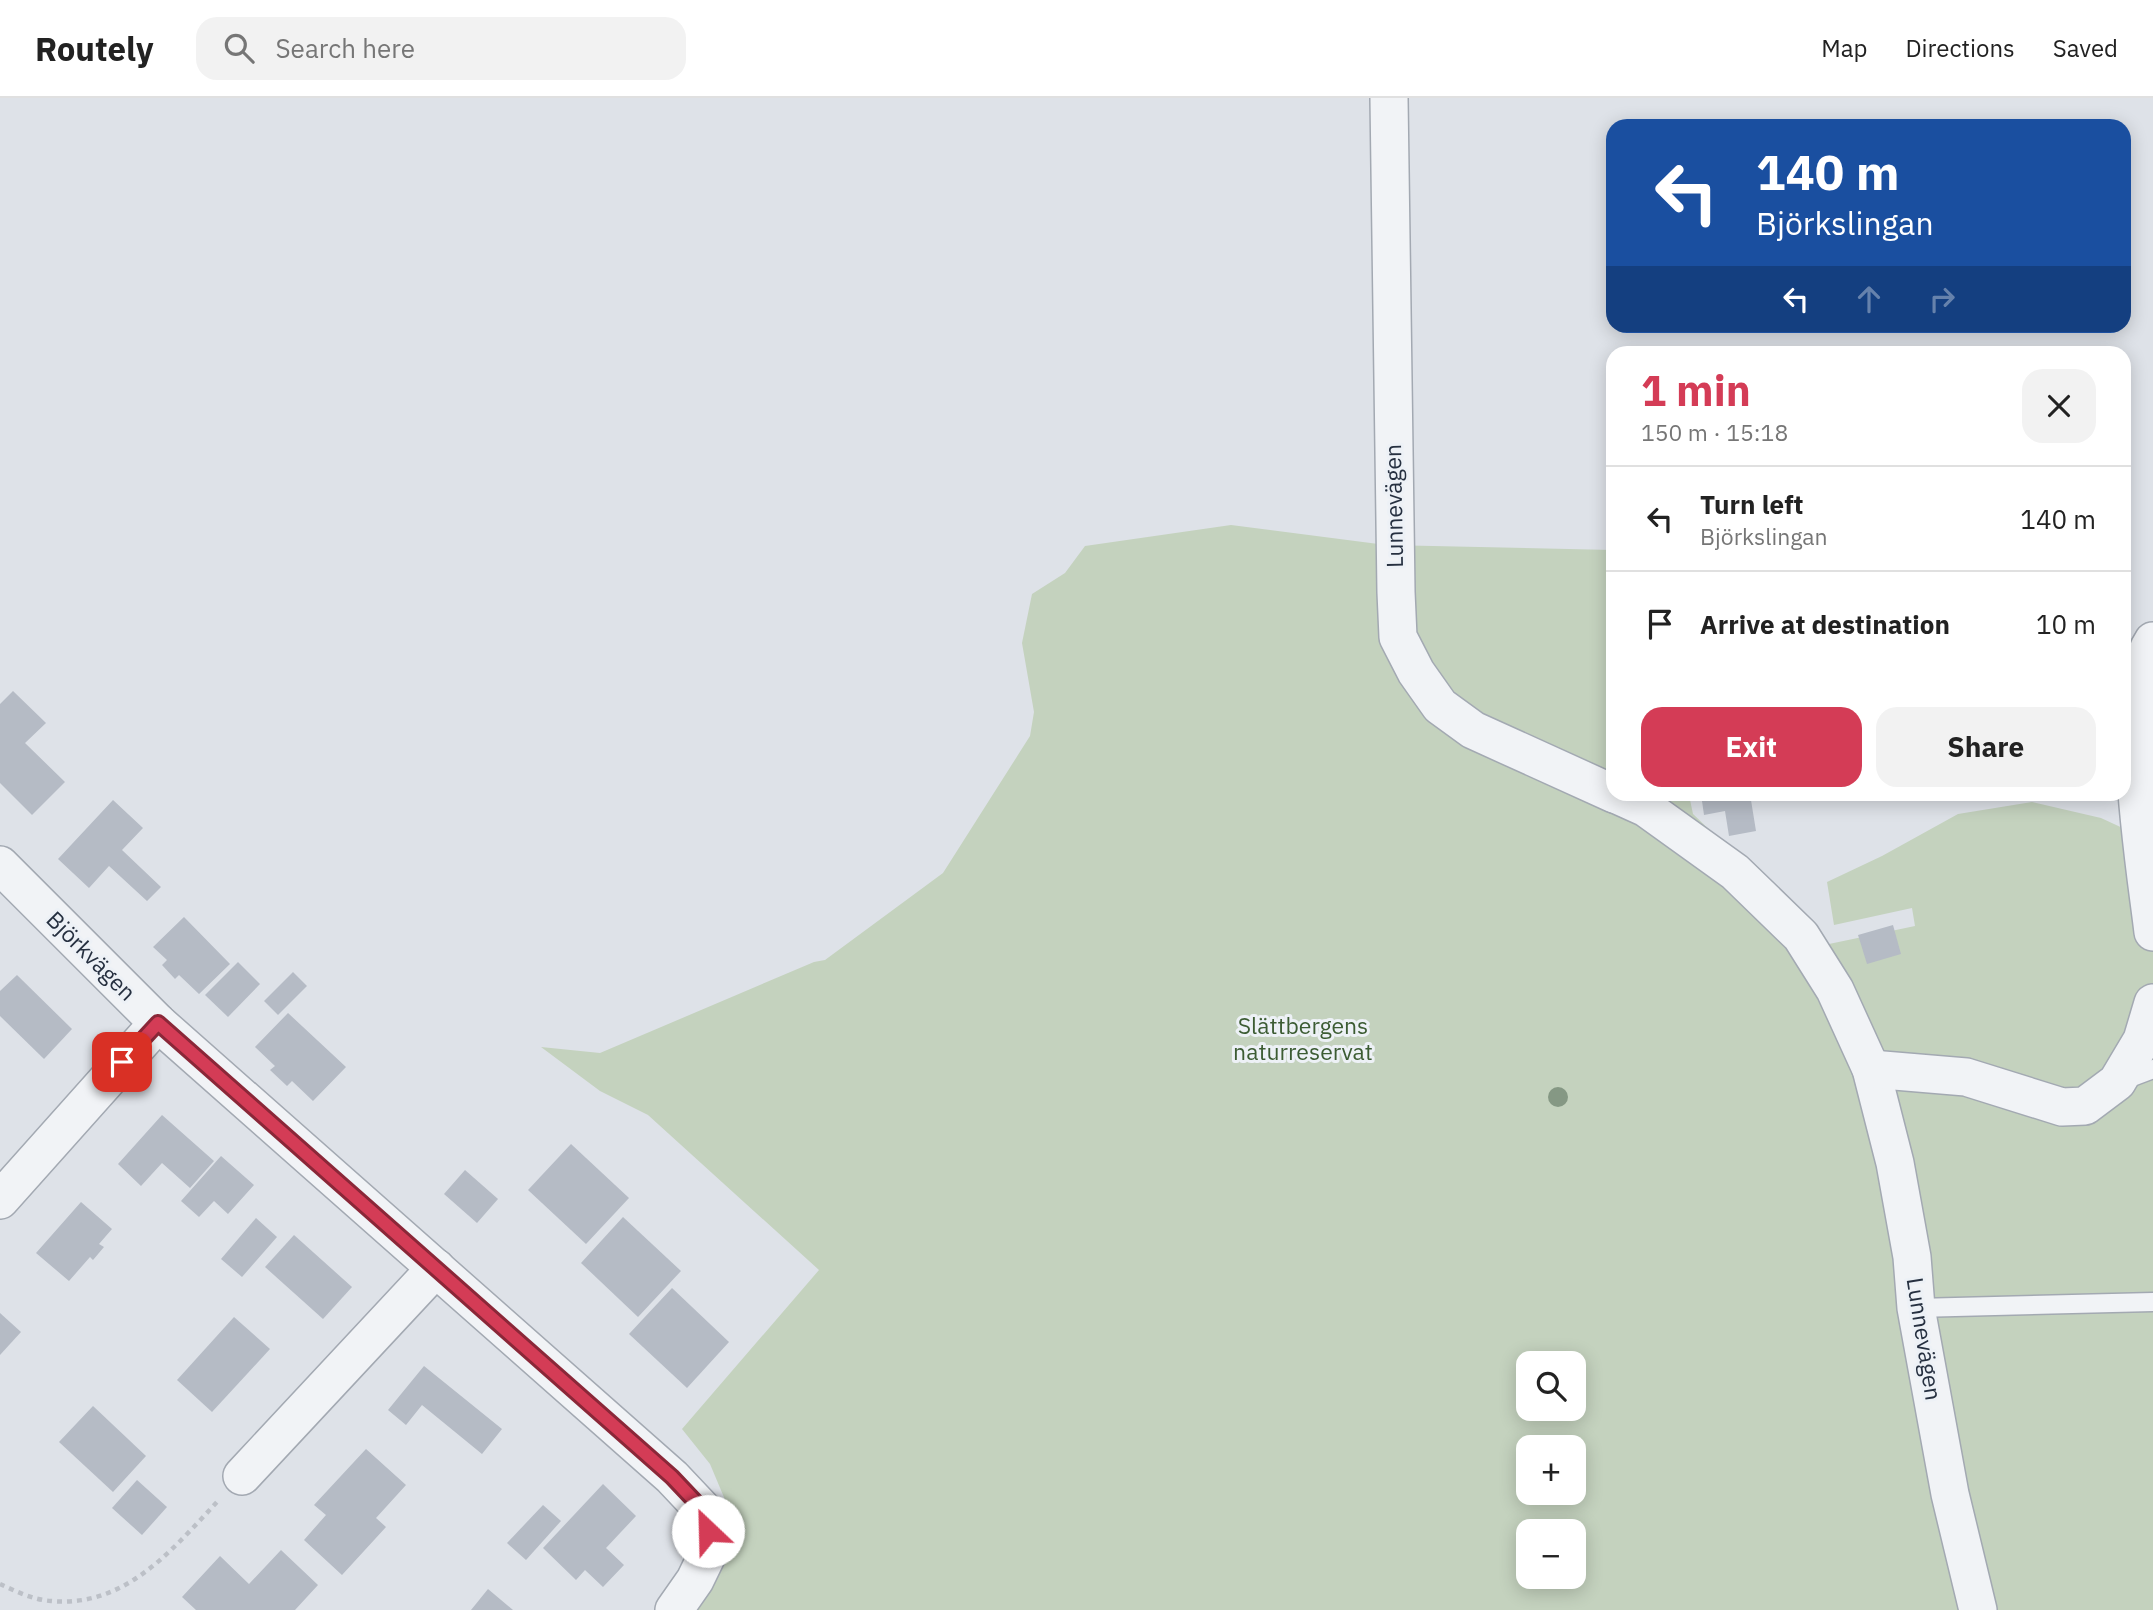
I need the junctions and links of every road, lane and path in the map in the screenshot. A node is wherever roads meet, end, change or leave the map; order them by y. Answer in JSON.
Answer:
{"nodes":[{"id":1,"x":1389,"y":98,"type":"edge"},
{"id":2,"x":2153,"y":641,"type":"edge"},
{"id":3,"x":1606,"y":790,"type":"edge"},
{"id":4,"x":1630,"y":801,"type":"edge"},
{"id":5,"x":0,"y":865,"type":"edge"},
{"id":6,"x":2153,"y":932,"type":"edge"},
{"id":7,"x":2153,"y":1003,"type":"edge"},
{"id":8,"x":158,"y":1023,"type":"junction"},
{"id":9,"x":1871,"y":1069,"type":"junction"},
{"id":10,"x":2153,"y":1069,"type":"edge"},
{"id":11,"x":2117,"y":1082,"type":"junction"},
{"id":12,"x":0,"y":1199,"type":"edge"},
{"id":13,"x":436,"y":1268,"type":"junction"},
{"id":14,"x":2153,"y":1301,"type":"edge"},
{"id":15,"x":1916,"y":1308,"type":"junction"},
{"id":16,"x":242,"y":1476,"type":"joint"},
{"id":17,"x":0,"y":1584,"type":"edge"},
{"id":18,"x":674,"y":1610,"type":"edge"},
{"id":19,"x":1978,"y":1610,"type":"edge"}],
"edges":[{"from":1,"to":3,"type":"street","name":"Lunnevägen"},
{"from":2,"to":6,"type":"street"},
{"from":4,"to":9,"type":"street","name":"Lunnevägen"},
{"from":5,"to":8,"type":"street","name":"Björkvägen"},
{"from":7,"to":11,"type":"street"},
{"from":8,"to":12,"type":"street"},
{"from":8,"to":13,"type":"street","name":"Björkvägen"},
{"from":9,"to":11,"type":"street"},
{"from":9,"to":15,"type":"street","name":"Lunnevägen"},
{"from":10,"to":11,"type":"lane"},
{"from":13,"to":16,"type":"street"},
{"from":13,"to":18,"type":"street","name":"Björkvägen"},
{"from":14,"to":15,"type":"lane"},
{"from":15,"to":19,"type":"street","name":"Lunnevägen"},
{"from":16,"to":17,"type":"path"}]}
